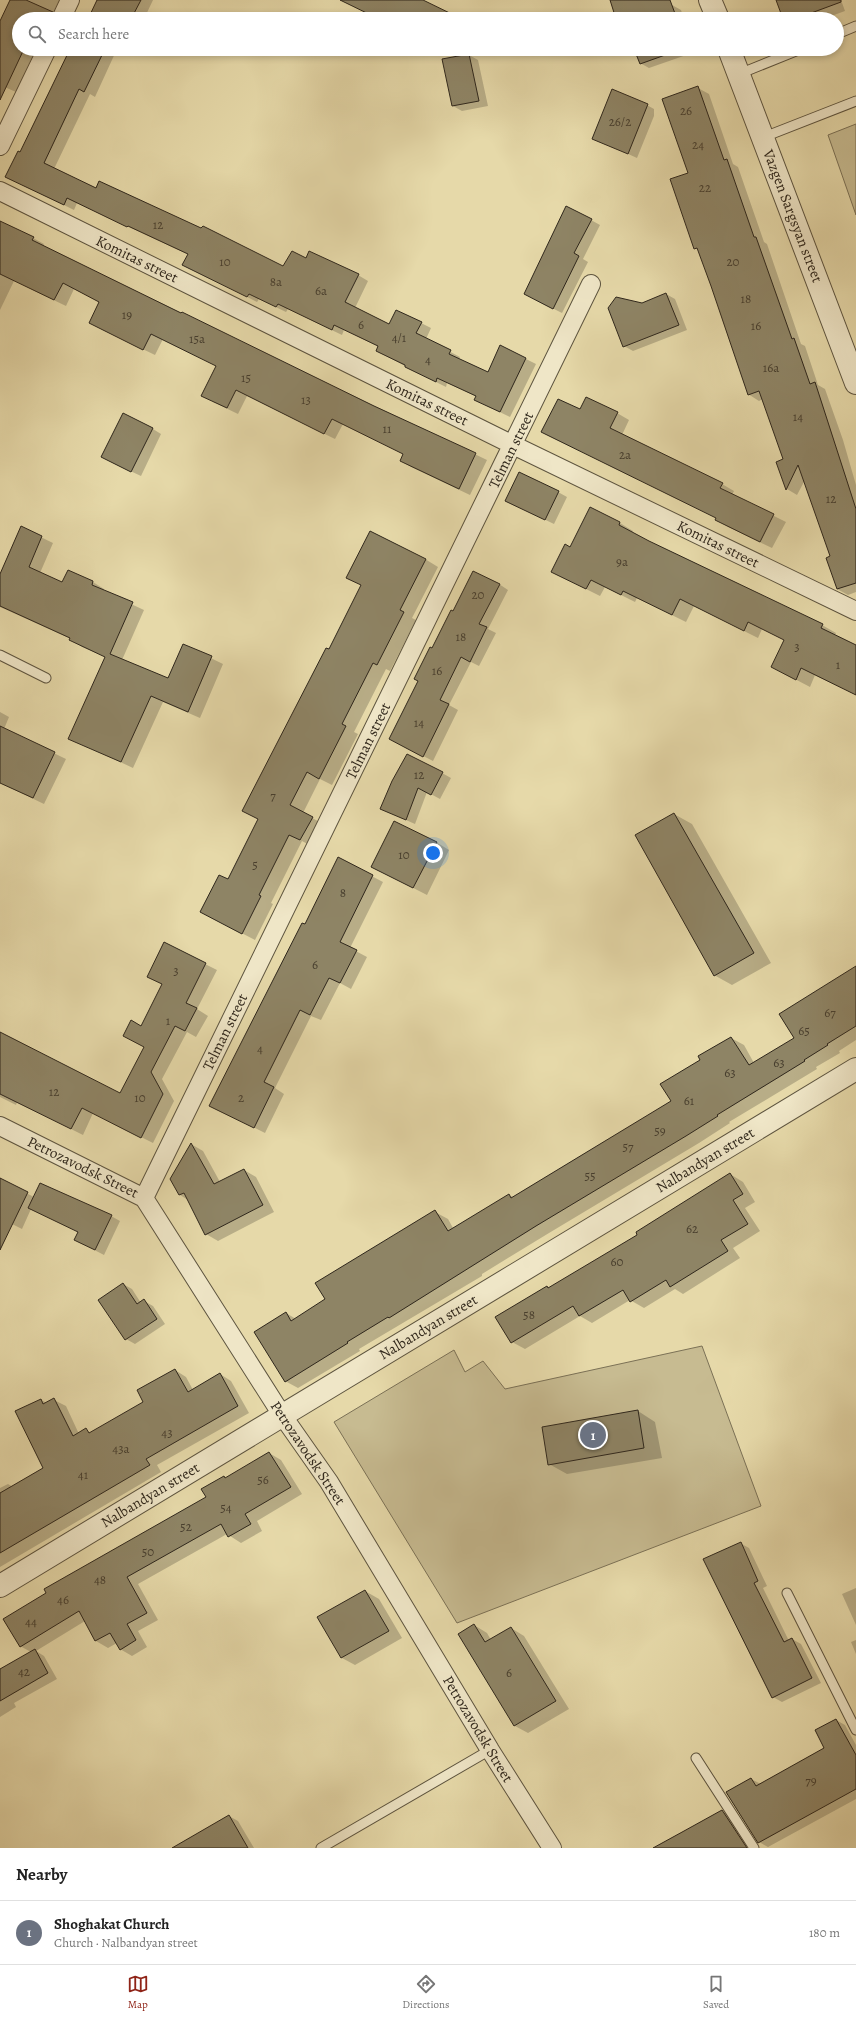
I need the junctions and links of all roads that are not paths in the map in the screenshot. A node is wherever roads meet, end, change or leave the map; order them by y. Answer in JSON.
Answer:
{"nodes":[{"id":1,"x":70,"y":0,"type":"edge"},
{"id":2,"x":710,"y":0,"type":"edge"},
{"id":3,"x":64,"y":12,"type":"edge"},
{"id":4,"x":715,"y":12,"type":"edge"},
{"id":5,"x":856,"y":26,"type":"edge"},
{"id":6,"x":844,"y":31,"type":"edge"},
{"id":7,"x":43,"y":56,"type":"edge"},
{"id":8,"x":732,"y":56,"type":"edge"},
{"id":9,"x":784,"y":56,"type":"edge"},
{"id":10,"x":739,"y":74,"type":"junction"},
{"id":11,"x":856,"y":101,"type":"edge"},
{"id":12,"x":764,"y":137,"type":"junction"},
{"id":13,"x":0,"y":146,"type":"edge"},
{"id":14,"x":0,"y":191,"type":"edge"},
{"id":15,"x":591,"y":284,"type":"dead end"},
{"id":16,"x":856,"y":383,"type":"edge"},
{"id":17,"x":513,"y":445,"type":"junction"},
{"id":18,"x":856,"y":611,"type":"edge"},
{"id":19,"x":0,"y":655,"type":"edge"},
{"id":20,"x":46,"y":678,"type":"dead end"},
{"id":21,"x":856,"y":1069,"type":"edge"},
{"id":22,"x":0,"y":1126,"type":"edge"},
{"id":23,"x":144,"y":1198,"type":"junction"},
{"id":24,"x":282,"y":1415,"type":"junction"},
{"id":25,"x":0,"y":1586,"type":"edge"},
{"id":26,"x":787,"y":1593,"type":"dead end"},
{"id":27,"x":856,"y":1730,"type":"edge"},
{"id":28,"x":490,"y":1750,"type":"junction"},
{"id":29,"x":696,"y":1758,"type":"dead end"},
{"id":30,"x":322,"y":1848,"type":"edge"},
{"id":31,"x":552,"y":1848,"type":"edge"},
{"id":32,"x":754,"y":1848,"type":"edge"}],
"edges":[{"from":1,"to":3,"type":"street"},
{"from":2,"to":4,"type":"street"},
{"from":5,"to":6,"type":"lane"},
{"from":7,"to":13,"type":"street"},
{"from":8,"to":10,"type":"street","name":"Vazgen Sargsyan street"},
{"from":9,"to":10,"type":"lane"},
{"from":10,"to":12,"type":"street","name":"Vazgen Sargsyan street"},
{"from":11,"to":12,"type":"lane"},
{"from":12,"to":16,"type":"street","name":"Vazgen Sargsyan street"},
{"from":14,"to":17,"type":"street","name":"Komitas street"},
{"from":15,"to":17,"type":"street","name":"Telman street"},
{"from":17,"to":18,"type":"street","name":"Komitas street"},
{"from":17,"to":23,"type":"street","name":"Telman street"},
{"from":19,"to":20,"type":"lane"},
{"from":21,"to":24,"type":"street","name":"Nalbandyan street"},
{"from":22,"to":23,"type":"street","name":"Petrozavodsk Street"},
{"from":23,"to":24,"type":"street","name":"Petrozavodsk Street"},
{"from":24,"to":25,"type":"street","name":"Nalbandyan street"},
{"from":24,"to":28,"type":"street","name":"Petrozavodsk Street"},
{"from":26,"to":27,"type":"lane"},
{"from":28,"to":30,"type":"lane"},
{"from":28,"to":31,"type":"street","name":"Petrozavodsk Street"},
{"from":29,"to":32,"type":"lane"}]}
